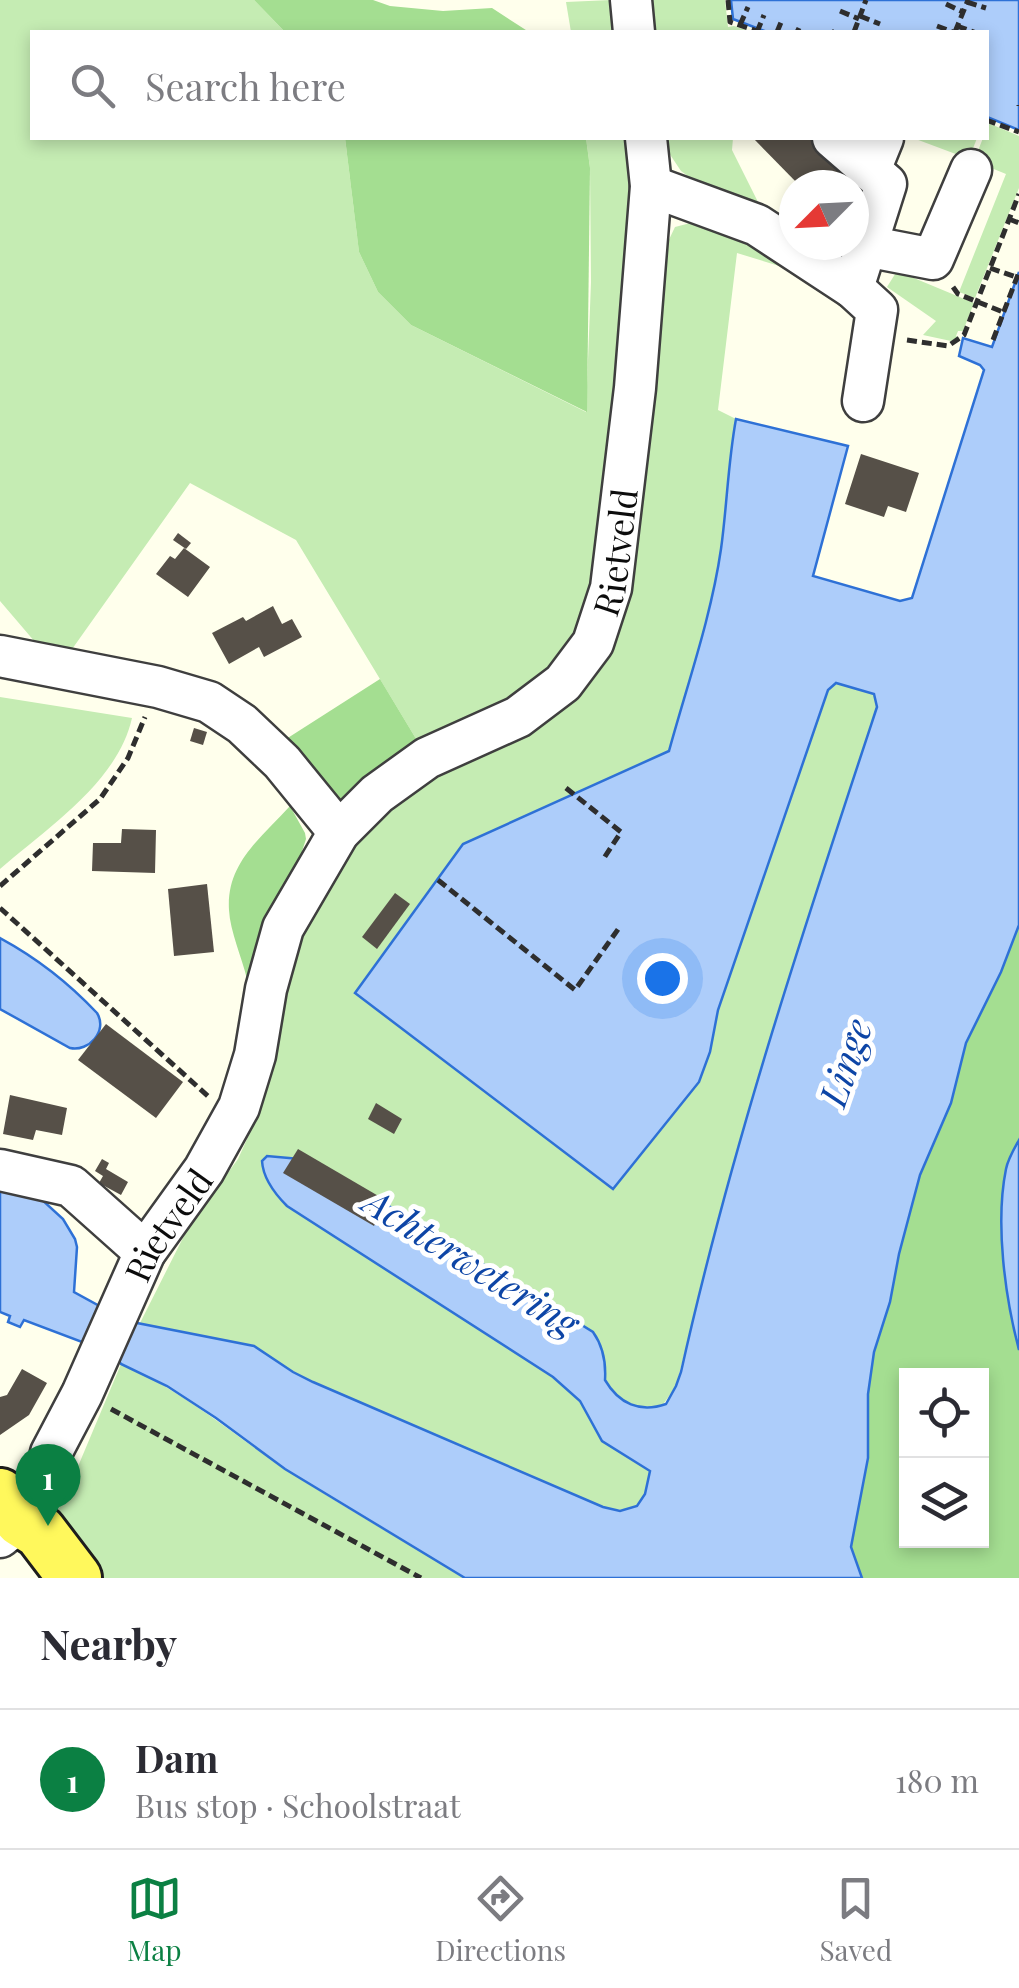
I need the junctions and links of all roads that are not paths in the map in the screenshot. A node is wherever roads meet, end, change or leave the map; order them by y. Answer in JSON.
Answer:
{"nodes":[{"id":1,"x":631,"y":0,"type":"edge"},
{"id":2,"x":634,"y":30,"type":"edge"},
{"id":3,"x":646,"y":140,"type":"edge"},
{"id":4,"x":838,"y":140,"type":"edge"},
{"id":5,"x":877,"y":154,"type":"edge"},
{"id":6,"x":972,"y":170,"type":"dead end"},
{"id":7,"x":651,"y":186,"type":"junction"},
{"id":8,"x":869,"y":237,"type":"edge"},
{"id":9,"x":869,"y":247,"type":"edge"},
{"id":10,"x":862,"y":260,"type":"edge"},
{"id":11,"x":853,"y":288,"type":"junction"},
{"id":12,"x":862,"y":401,"type":"dead end"},
{"id":13,"x":0,"y":656,"type":"edge"},
{"id":14,"x":339,"y":832,"type":"junction"},
{"id":15,"x":0,"y":1170,"type":"edge"},
{"id":16,"x":146,"y":1252,"type":"junction"},
{"id":17,"x":5,"y":1517,"type":"edge"},
{"id":18,"x":44,"y":1578,"type":"edge"},
{"id":19,"x":74,"y":1578,"type":"edge"}],
"edges":[{"from":1,"to":2,"type":"street"},
{"from":3,"to":7,"type":"street","name":"Rietveld"},
{"from":4,"to":5,"type":"street"},
{"from":5,"to":8,"type":"street"},
{"from":6,"to":9,"type":"street"},
{"from":7,"to":11,"type":"street"},
{"from":7,"to":14,"type":"street","name":"Rietveld"},
{"from":10,"to":11,"type":"street"},
{"from":11,"to":12,"type":"street"},
{"from":13,"to":14,"type":"street"},
{"from":14,"to":16,"type":"street","name":"Rietveld"},
{"from":15,"to":16,"type":"street"},
{"from":16,"to":17,"type":"street","name":"Rietveld"},
{"from":17,"to":18,"type":"main road"},
{"from":17,"to":19,"type":"main road"}]}
